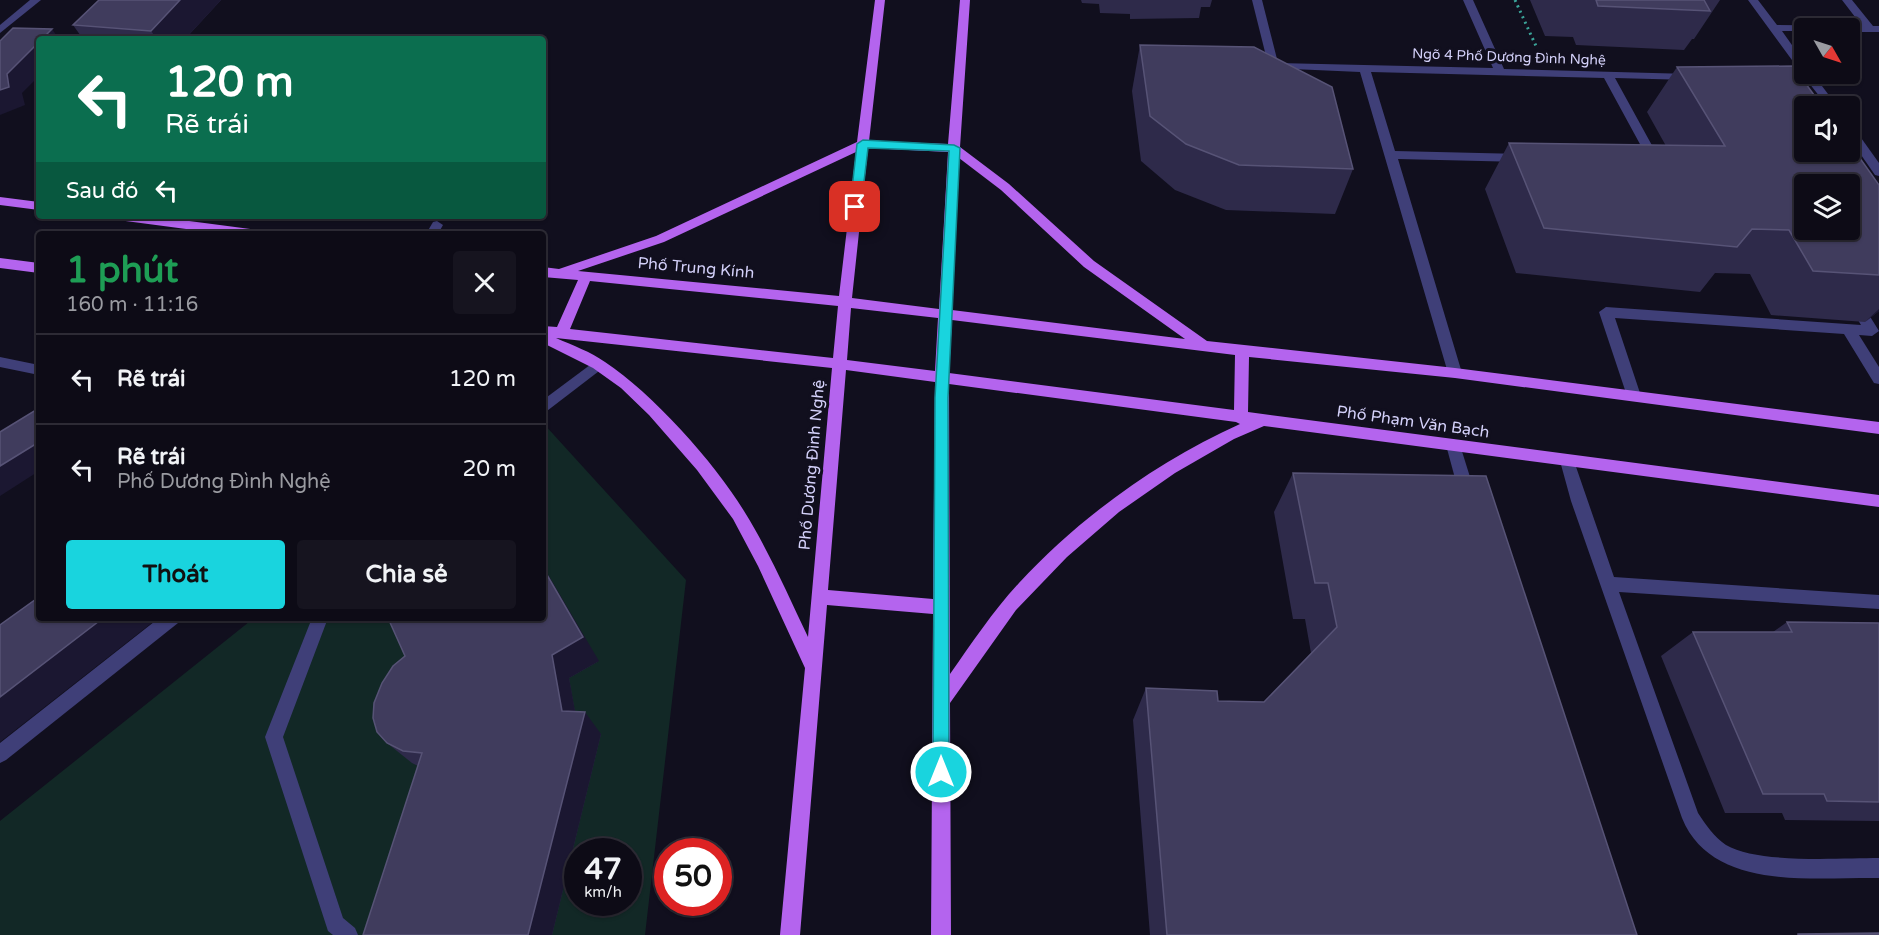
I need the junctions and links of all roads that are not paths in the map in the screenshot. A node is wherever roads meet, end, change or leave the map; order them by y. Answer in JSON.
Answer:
{"nodes":[{"id":1,"x":36,"y":0,"type":"edge"},
{"id":2,"x":880,"y":0,"type":"edge"},
{"id":3,"x":965,"y":0,"type":"edge"},
{"id":4,"x":1257,"y":0,"type":"edge"},
{"id":5,"x":1468,"y":0,"type":"edge"},
{"id":6,"x":1753,"y":0,"type":"edge"},
{"id":7,"x":1846,"y":0,"type":"edge"},
{"id":8,"x":1774,"y":28,"type":"junction"},
{"id":9,"x":1875,"y":29,"type":"edge"},
{"id":10,"x":0,"y":30,"type":"edge"},
{"id":11,"x":1794,"y":55,"type":"edge"},
{"id":12,"x":1365,"y":69,"type":"junction"},
{"id":13,"x":1500,"y":72,"type":"junction"},
{"id":14,"x":1608,"y":75,"type":"junction"},
{"id":15,"x":1700,"y":77,"type":"edge"},
{"id":16,"x":1794,"y":78,"type":"edge"},
{"id":17,"x":1770,"y":79,"type":"edge"},
{"id":18,"x":863,"y":144,"type":"junction"},
{"id":19,"x":1860,"y":145,"type":"edge"},
{"id":20,"x":954,"y":148,"type":"junction"},
{"id":21,"x":1391,"y":155,"type":"junction"},
{"id":22,"x":1534,"y":158,"type":"edge"},
{"id":23,"x":1642,"y":160,"type":"edge"},
{"id":24,"x":1879,"y":172,"type":"edge"},
{"id":25,"x":0,"y":201,"type":"edge"},
{"id":26,"x":36,"y":206,"type":"edge"},
{"id":27,"x":141,"y":219,"type":"edge"},
{"id":28,"x":235,"y":231,"type":"edge"},
{"id":29,"x":0,"y":263,"type":"edge"},
{"id":30,"x":36,"y":268,"type":"edge"},
{"id":31,"x":548,"y":273,"type":"edge"},
{"id":32,"x":585,"y":276,"type":"junction"},
{"id":33,"x":1849,"y":294,"type":"edge"},
{"id":34,"x":845,"y":302,"type":"junction"},
{"id":35,"x":946,"y":315,"type":"junction"},
{"id":36,"x":1849,"y":330,"type":"junction"},
{"id":37,"x":546,"y":331,"type":"edge"},
{"id":38,"x":561,"y":333,"type":"junction"},
{"id":39,"x":546,"y":338,"type":"edge"},
{"id":40,"x":1204,"y":346,"type":"junction"},
{"id":41,"x":1242,"y":351,"type":"junction"},
{"id":42,"x":0,"y":362,"type":"edge"},
{"id":43,"x":598,"y":364,"type":"junction"},
{"id":44,"x":840,"y":364,"type":"junction"},
{"id":45,"x":36,"y":369,"type":"edge"},
{"id":46,"x":1455,"y":373,"type":"junction"},
{"id":47,"x":942,"y":378,"type":"junction"},
{"id":48,"x":1879,"y":379,"type":"edge"},
{"id":49,"x":1634,"y":396,"type":"junction"},
{"id":50,"x":546,"y":406,"type":"edge"},
{"id":51,"x":1241,"y":418,"type":"junction"},
{"id":52,"x":1263,"y":420,"type":"junction"},
{"id":53,"x":1879,"y":428,"type":"edge"},
{"id":54,"x":1453,"y":446,"type":"junction"},
{"id":55,"x":1567,"y":461,"type":"junction"},
{"id":56,"x":1879,"y":501,"type":"edge"},
{"id":57,"x":1472,"y":508,"type":"edge"},
{"id":58,"x":1608,"y":584,"type":"junction"},
{"id":59,"x":820,"y":597,"type":"junction"},
{"id":60,"x":1879,"y":602,"type":"edge"},
{"id":61,"x":942,"y":607,"type":"junction"},
{"id":62,"x":168,"y":621,"type":"edge"},
{"id":63,"x":319,"y":621,"type":"edge"},
{"id":64,"x":814,"y":670,"type":"junction"},
{"id":65,"x":941,"y":702,"type":"junction"},
{"id":66,"x":0,"y":754,"type":"edge"},
{"id":67,"x":1879,"y":868,"type":"edge"},
{"id":68,"x":348,"y":935,"type":"edge"},
{"id":69,"x":790,"y":935,"type":"edge"},
{"id":70,"x":941,"y":935,"type":"edge"}],
"edges":[{"from":1,"to":10,"type":"street"},
{"from":2,"to":18,"type":"main road","name":"Phố Dương Đình Nghệ"},
{"from":3,"to":20,"type":"main road"},
{"from":4,"to":12,"type":"street","name":"Ngõ 4 Phố Dương Đình Nghệ"},
{"from":5,"to":13,"type":"street"},
{"from":6,"to":8,"type":"street"},
{"from":7,"to":9,"type":"street"},
{"from":8,"to":9,"type":"street"},
{"from":8,"to":11,"type":"street"},
{"from":12,"to":13,"type":"street","name":"Ngõ 4 Phố Dương Đình Nghệ"},
{"from":12,"to":21,"type":"street"},
{"from":13,"to":14,"type":"street","name":"Ngõ 4 Phố Dương Đình Nghệ"},
{"from":14,"to":15,"type":"street","name":"Ngõ 4 Phố Dương Đình Nghệ"},
{"from":14,"to":23,"type":"street"},
{"from":16,"to":17,"type":"street"},
{"from":18,"to":20,"type":"main road"},
{"from":18,"to":31,"type":"main road"},
{"from":18,"to":34,"type":"main road","name":"Phố Dương Đình Nghệ"},
{"from":19,"to":24,"type":"street"},
{"from":20,"to":35,"type":"main road"},
{"from":20,"to":40,"type":"main road"},
{"from":21,"to":22,"type":"street"},
{"from":21,"to":46,"type":"street"},
{"from":25,"to":26,"type":"main road"},
{"from":27,"to":28,"type":"main road"},
{"from":29,"to":30,"type":"main road"},
{"from":31,"to":32,"type":"main road","name":"Phố Trung Kính"},
{"from":32,"to":34,"type":"main road","name":"Phố Trung Kính"},
{"from":32,"to":38,"type":"main road"},
{"from":33,"to":36,"type":"street"},
{"from":34,"to":35,"type":"main road","name":"Phố Trung Kính"},
{"from":34,"to":44,"type":"main road","name":"Phố Dương Đình Nghệ"},
{"from":35,"to":40,"type":"main road"},
{"from":35,"to":47,"type":"main road"},
{"from":36,"to":48,"type":"street"},
{"from":36,"to":49,"type":"street"},
{"from":37,"to":38,"type":"main road"},
{"from":38,"to":44,"type":"main road"},
{"from":39,"to":43,"type":"main road"},
{"from":40,"to":41,"type":"main road"},
{"from":41,"to":46,"type":"main road"},
{"from":41,"to":51,"type":"main road"},
{"from":42,"to":45,"type":"street"},
{"from":43,"to":50,"type":"street"},
{"from":43,"to":64,"type":"main road"},
{"from":44,"to":47,"type":"main road","name":"Phố Phạm Văn Bạch"},
{"from":44,"to":59,"type":"main road","name":"Phố Dương Đình Nghệ"},
{"from":46,"to":49,"type":"main road"},
{"from":47,"to":51,"type":"main road","name":"Phố Phạm Văn Bạch"},
{"from":47,"to":61,"type":"main road"},
{"from":49,"to":53,"type":"main road"},
{"from":51,"to":52,"type":"main road","name":"Phố Phạm Văn Bạch"},
{"from":52,"to":54,"type":"main road","name":"Phố Phạm Văn Bạch"},
{"from":52,"to":65,"type":"main road"},
{"from":54,"to":55,"type":"main road","name":"Phố Phạm Văn Bạch"},
{"from":54,"to":57,"type":"street"},
{"from":55,"to":56,"type":"main road","name":"Phố Phạm Văn Bạch"},
{"from":55,"to":58,"type":"street"},
{"from":58,"to":60,"type":"street"},
{"from":58,"to":67,"type":"street"},
{"from":59,"to":61,"type":"main road"},
{"from":59,"to":64,"type":"main road","name":"Phố Dương Đình Nghệ"},
{"from":61,"to":65,"type":"main road"},
{"from":62,"to":66,"type":"street"},
{"from":63,"to":68,"type":"street"},
{"from":64,"to":69,"type":"main road","name":"Phố Dương Đình Nghệ"},
{"from":65,"to":70,"type":"main road"}]}
